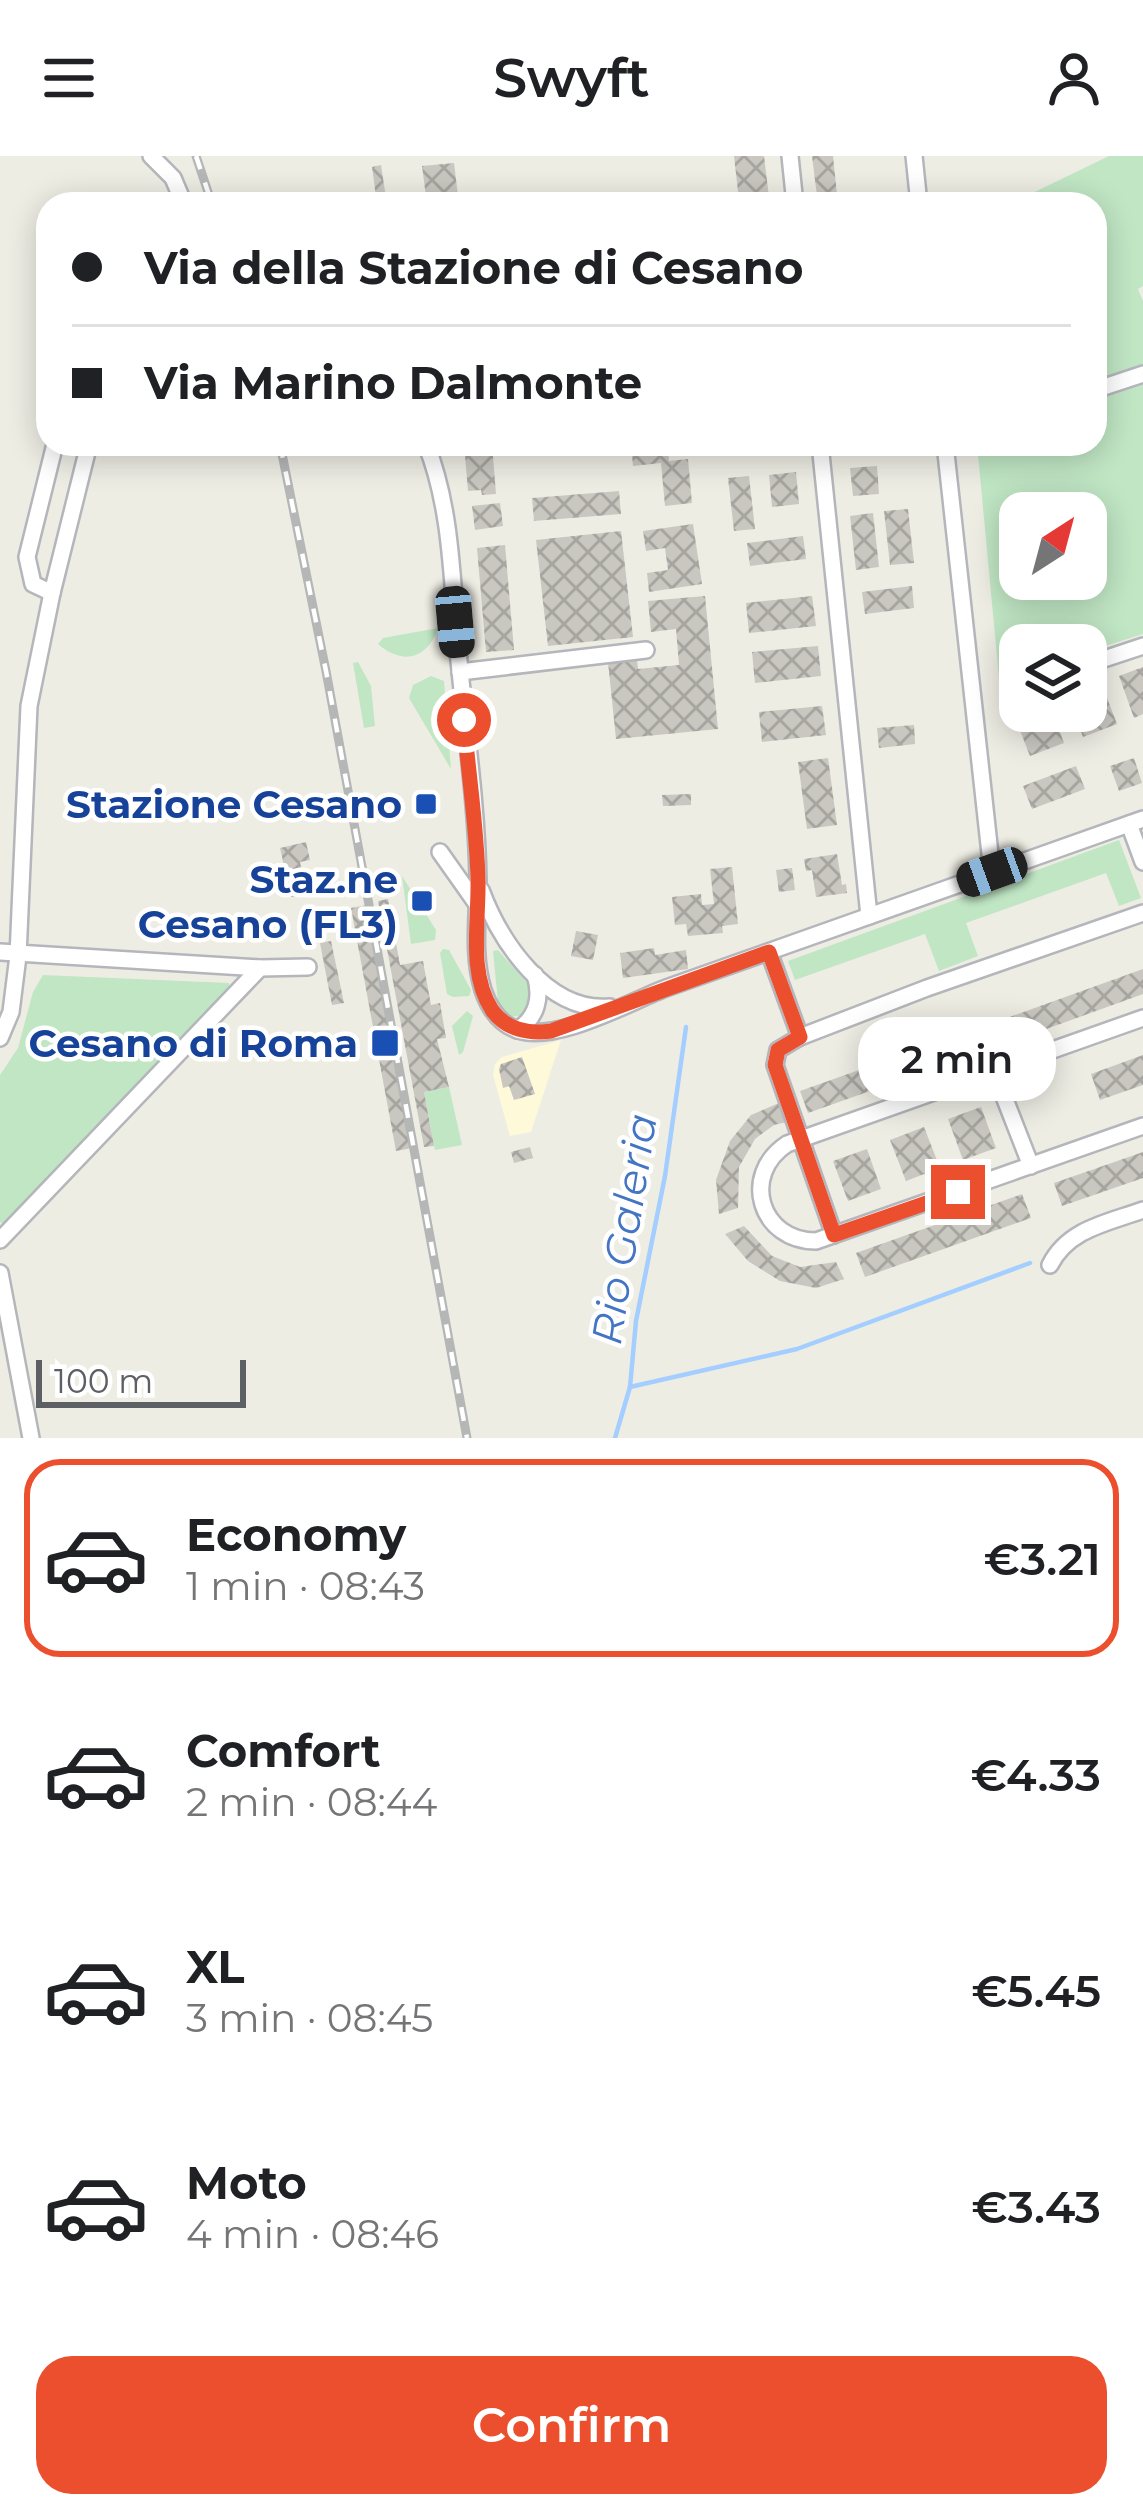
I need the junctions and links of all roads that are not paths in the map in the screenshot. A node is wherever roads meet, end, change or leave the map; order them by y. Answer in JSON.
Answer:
{"nodes":[{"id":1,"x":151,"y":156,"type":"edge"},
{"id":2,"x":790,"y":156,"type":"edge"},
{"id":3,"x":914,"y":156,"type":"edge"},
{"id":4,"x":179,"y":192,"type":"edge"},
{"id":5,"x":794,"y":192,"type":"edge"},
{"id":6,"x":918,"y":192,"type":"edge"},
{"id":7,"x":1143,"y":374,"type":"edge"},
{"id":8,"x":1107,"y":386,"type":"edge"},
{"id":9,"x":52,"y":456,"type":"edge"},
{"id":10,"x":86,"y":456,"type":"edge"},
{"id":11,"x":431,"y":456,"type":"edge"},
{"id":12,"x":821,"y":456,"type":"edge"},
{"id":13,"x":946,"y":456,"type":"edge"},
{"id":14,"x":52,"y":593,"type":"junction"},
{"id":15,"x":1143,"y":646,"type":"edge"},
{"id":16,"x":646,"y":650,"type":"dead end"},
{"id":17,"x":1107,"y":658,"type":"edge"},
{"id":18,"x":460,"y":673,"type":"junction"},
{"id":19,"x":1136,"y":821,"type":"edge"},
{"id":20,"x":440,"y":852,"type":"dead end"},
{"id":21,"x":1143,"y":862,"type":"edge"},
{"id":22,"x":992,"y":872,"type":"junction"},
{"id":23,"x":478,"y":881,"type":"junction"},
{"id":24,"x":476,"y":904,"type":"junction"},
{"id":25,"x":1143,"y":913,"type":"edge"},
{"id":26,"x":869,"y":916,"type":"junction"},
{"id":27,"x":0,"y":952,"type":"edge"},
{"id":28,"x":769,"y":952,"type":"junction"},
{"id":29,"x":18,"y":956,"type":"junction"},
{"id":30,"x":308,"y":967,"type":"dead end"},
{"id":31,"x":260,"y":968,"type":"junction"},
{"id":32,"x":534,"y":973,"type":"junction"},
{"id":33,"x":619,"y":1006,"type":"junction"},
{"id":34,"x":1143,"y":1018,"type":"edge"},
{"id":35,"x":518,"y":1030,"type":"junction"},
{"id":36,"x":0,"y":1037,"type":"edge"},
{"id":37,"x":800,"y":1037,"type":"junction"},
{"id":38,"x":994,"y":1071,"type":"junction"},
{"id":39,"x":1143,"y":1126,"type":"edge"},
{"id":40,"x":800,"y":1139,"type":"junction"},
{"id":41,"x":1031,"y":1166,"type":"junction"},
{"id":42,"x":1143,"y":1210,"type":"edge"},
{"id":43,"x":834,"y":1235,"type":"junction"},
{"id":44,"x":0,"y":1240,"type":"edge"},
{"id":45,"x":1050,"y":1265,"type":"dead end"},
{"id":46,"x":0,"y":1273,"type":"edge"},
{"id":47,"x":31,"y":1438,"type":"edge"}],
"edges":[{"from":1,"to":4,"type":"street"},
{"from":2,"to":5,"type":"street"},
{"from":3,"to":6,"type":"street"},
{"from":7,"to":8,"type":"street"},
{"from":9,"to":14,"type":"street"},
{"from":10,"to":14,"type":"street"},
{"from":11,"to":18,"type":"street"},
{"from":12,"to":26,"type":"street"},
{"from":13,"to":22,"type":"street"},
{"from":14,"to":29,"type":"street"},
{"from":15,"to":17,"type":"street"},
{"from":16,"to":18,"type":"street"},
{"from":18,"to":23,"type":"street"},
{"from":19,"to":21,"type":"street"},
{"from":19,"to":22,"type":"street"},
{"from":20,"to":24,"type":"street"},
{"from":22,"to":26,"type":"street"},
{"from":23,"to":24,"type":"street"},
{"from":23,"to":32,"type":"street"},
{"from":24,"to":35,"type":"street"},
{"from":25,"to":37,"type":"street"},
{"from":26,"to":28,"type":"street"},
{"from":27,"to":29,"type":"street"},
{"from":28,"to":33,"type":"street"},
{"from":28,"to":37,"type":"street"},
{"from":29,"to":31,"type":"street"},
{"from":29,"to":36,"type":"street"},
{"from":30,"to":31,"type":"street"},
{"from":31,"to":44,"type":"street"},
{"from":32,"to":33,"type":"street"},
{"from":32,"to":35,"type":"street"},
{"from":33,"to":35,"type":"street"},
{"from":34,"to":38,"type":"street"},
{"from":37,"to":40,"type":"street"},
{"from":38,"to":40,"type":"street"},
{"from":38,"to":41,"type":"street"},
{"from":39,"to":41,"type":"street"},
{"from":40,"to":43,"type":"street"},
{"from":40,"to":43,"type":"street"},
{"from":41,"to":43,"type":"street"},
{"from":42,"to":45,"type":"street"},
{"from":46,"to":47,"type":"street"}]}
